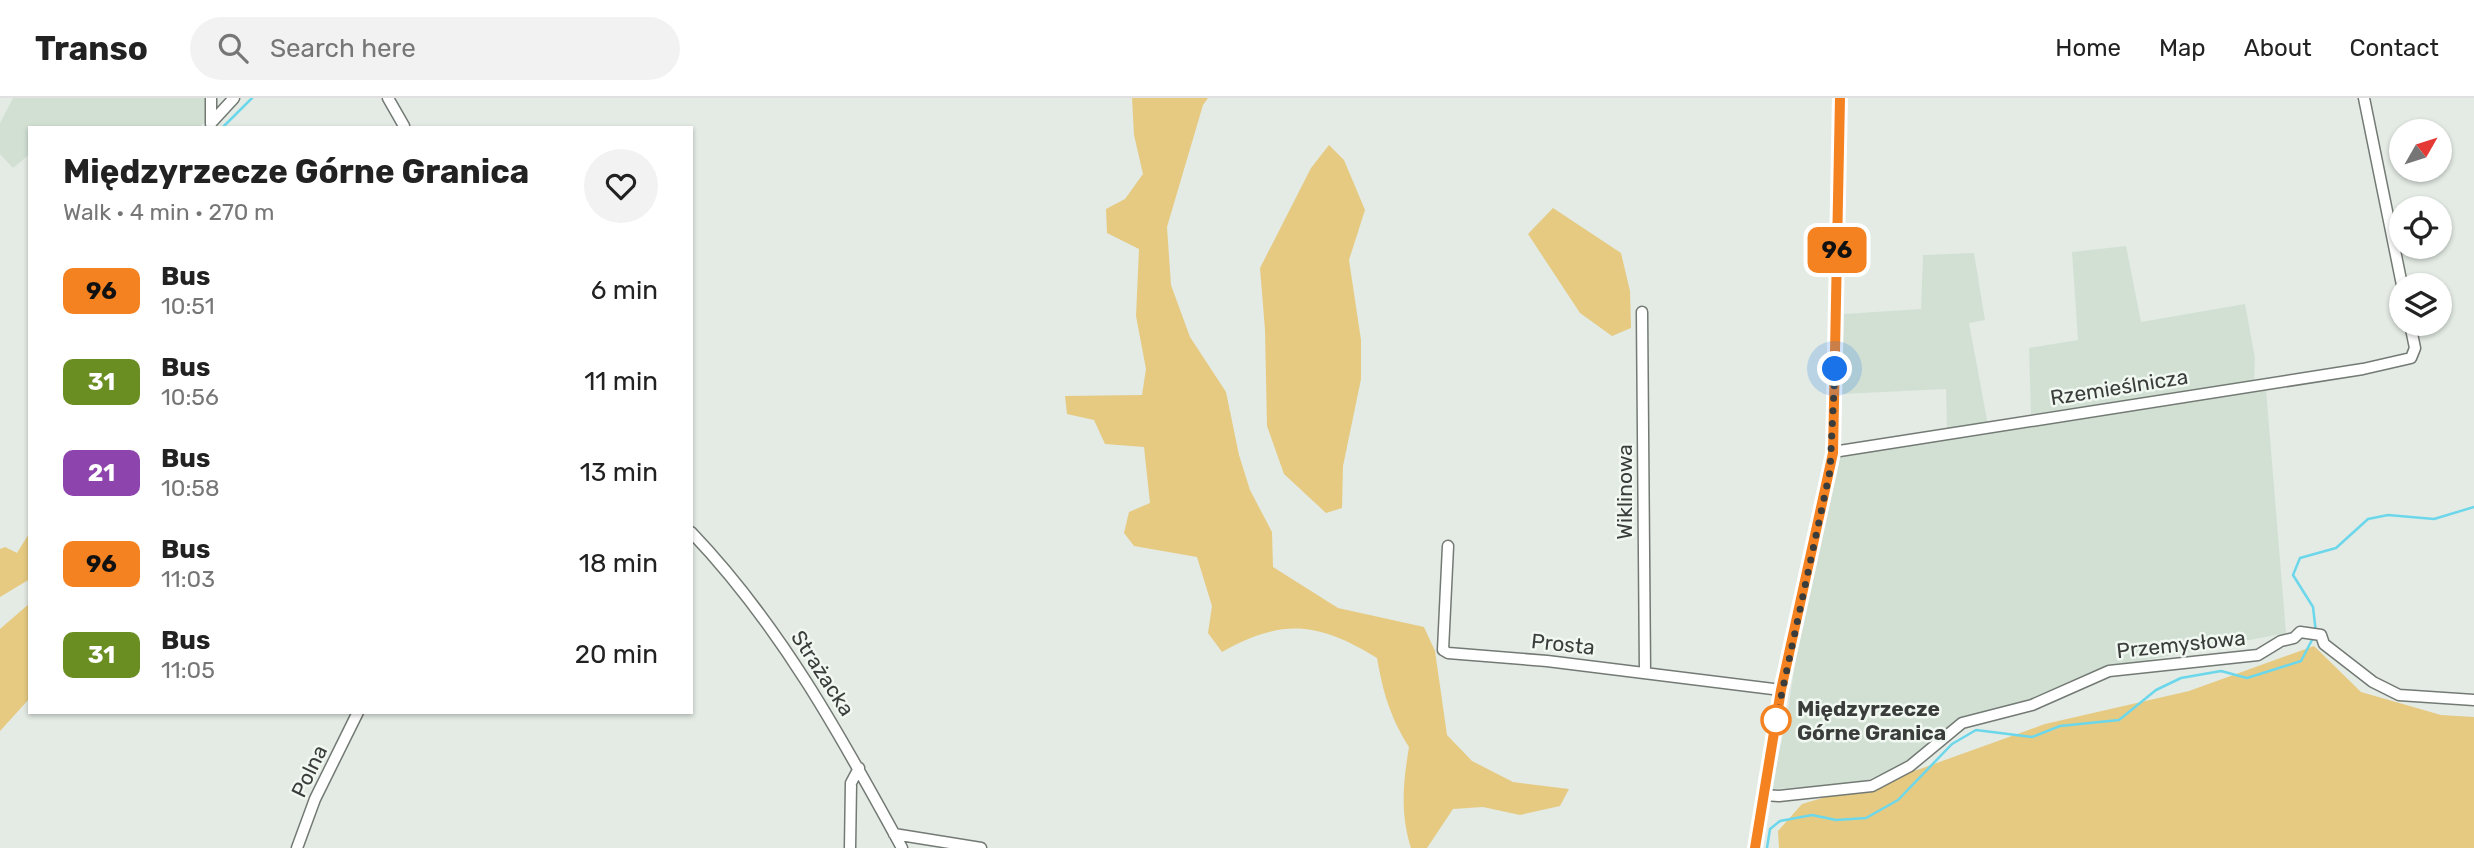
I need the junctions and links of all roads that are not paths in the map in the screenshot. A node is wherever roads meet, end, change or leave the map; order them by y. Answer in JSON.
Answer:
{"nodes":[{"id":1,"x":211,"y":98,"type":"edge"},
{"id":2,"x":234,"y":98,"type":"edge"},
{"id":3,"x":387,"y":98,"type":"edge"},
{"id":4,"x":1840,"y":98,"type":"edge"},
{"id":5,"x":2364,"y":98,"type":"edge"},
{"id":6,"x":211,"y":125,"type":"edge"},
{"id":7,"x":404,"y":126,"type":"edge"},
{"id":8,"x":2400,"y":273,"type":"edge"},
{"id":9,"x":1642,"y":312,"type":"dead end"},
{"id":10,"x":2412,"y":336,"type":"edge"},
{"id":11,"x":1833,"y":453,"type":"junction"},
{"id":12,"x":693,"y":534,"type":"edge"},
{"id":13,"x":1448,"y":546,"type":"dead end"},
{"id":14,"x":2294,"y":638,"type":"junction"},
{"id":15,"x":2322,"y":639,"type":"junction"},
{"id":16,"x":1645,"y":673,"type":"junction"},
{"id":17,"x":1781,"y":690,"type":"junction"},
{"id":18,"x":2474,"y":700,"type":"edge"},
{"id":19,"x":357,"y":714,"type":"edge"},
{"id":20,"x":859,"y":768,"type":"junction"},
{"id":21,"x":1763,"y":795,"type":"junction"},
{"id":22,"x":894,"y":834,"type":"junction"},
{"id":23,"x":297,"y":848,"type":"edge"},
{"id":24,"x":850,"y":848,"type":"edge"},
{"id":25,"x":902,"y":848,"type":"edge"},
{"id":26,"x":981,"y":848,"type":"edge"},
{"id":27,"x":1755,"y":848,"type":"edge"}],
"edges":[{"from":1,"to":6,"type":"street"},
{"from":2,"to":6,"type":"street"},
{"from":3,"to":7,"type":"street"},
{"from":4,"to":11,"type":"street"},
{"from":5,"to":8,"type":"street"},
{"from":9,"to":16,"type":"street","name":"Wiklinowa"},
{"from":10,"to":11,"type":"street","name":"Rzemieślnicza"},
{"from":11,"to":17,"type":"street"},
{"from":12,"to":20,"type":"street","name":"Strażacka"},
{"from":13,"to":16,"type":"street","name":"Prosta"},
{"from":14,"to":15,"type":"street","name":"Przemysłowa"},
{"from":14,"to":15,"type":"street","name":"Przemysłowa"},
{"from":14,"to":21,"type":"street","name":"Przemysłowa"},
{"from":15,"to":18,"type":"street","name":"Przemysłowa"},
{"from":16,"to":17,"type":"street","name":"Prosta"},
{"from":17,"to":21,"type":"street"},
{"from":19,"to":23,"type":"street","name":"Polna"},
{"from":20,"to":22,"type":"street","name":"Strażacka"},
{"from":20,"to":24,"type":"street"},
{"from":21,"to":27,"type":"street"},
{"from":22,"to":25,"type":"street","name":"Strażacka"},
{"from":22,"to":26,"type":"street"}]}
